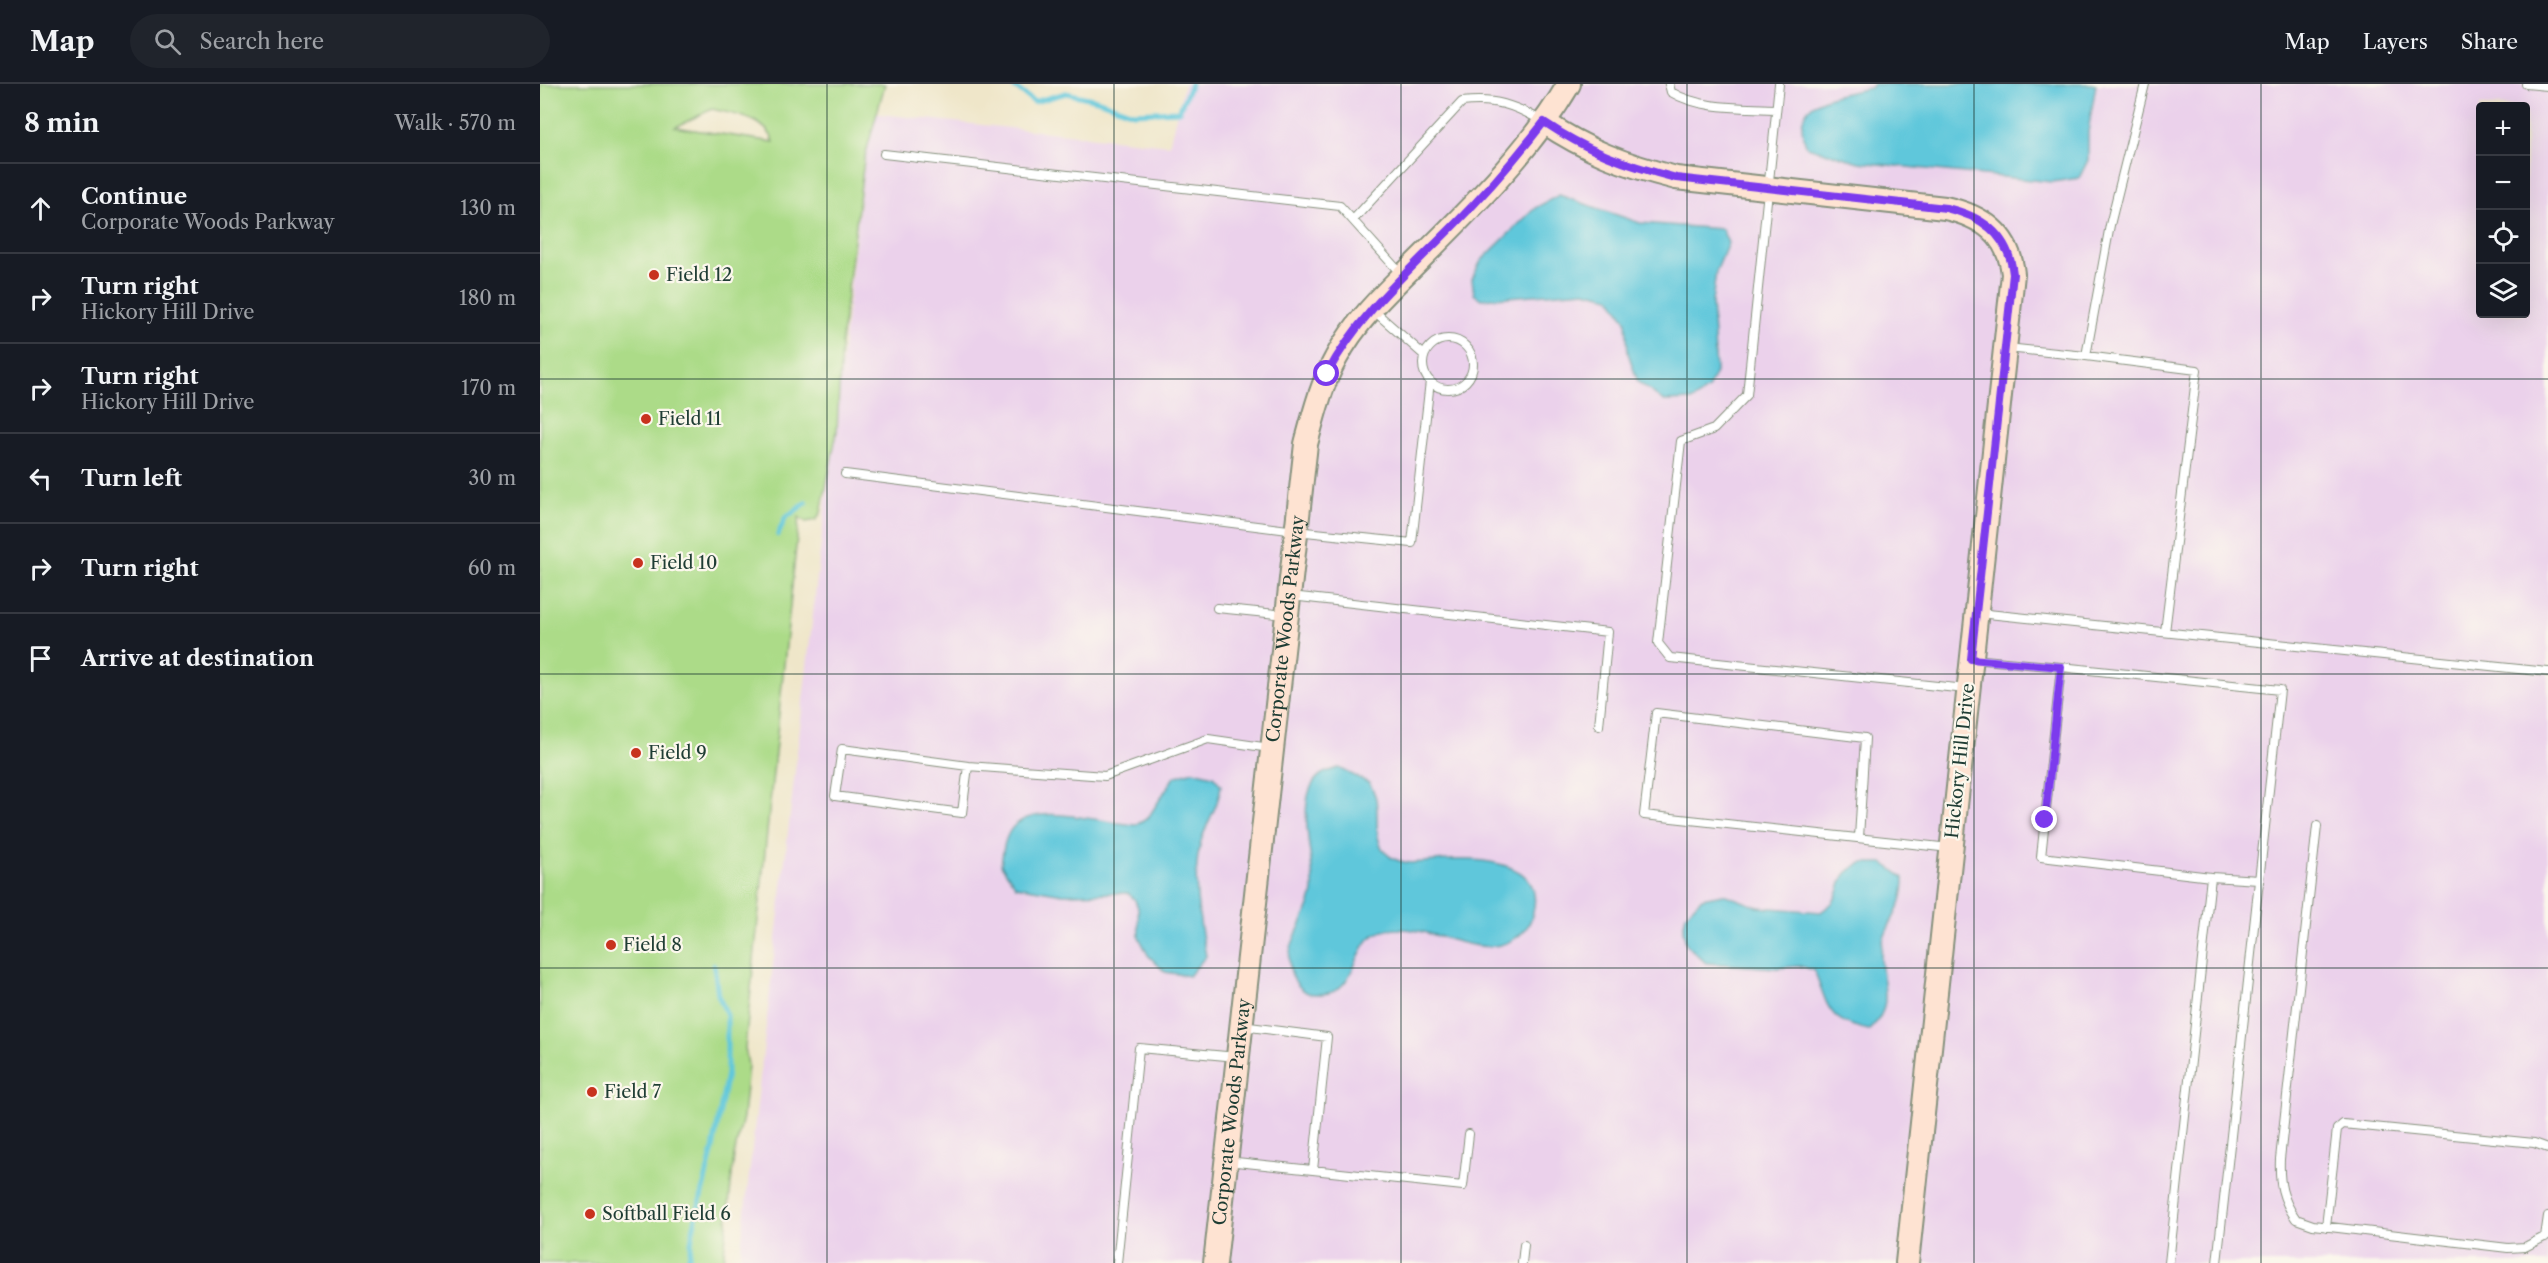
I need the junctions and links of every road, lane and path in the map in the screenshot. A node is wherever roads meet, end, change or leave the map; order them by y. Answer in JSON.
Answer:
{"nodes":[{"id":1,"x":1569,"y":84,"type":"edge"},
{"id":2,"x":1669,"y":84,"type":"edge"},
{"id":3,"x":1779,"y":84,"type":"edge"},
{"id":4,"x":2145,"y":84,"type":"edge"},
{"id":5,"x":2526,"y":84,"type":"edge"},
{"id":6,"x":2548,"y":86,"type":"edge"},
{"id":7,"x":1776,"y":109,"type":"junction"},
{"id":8,"x":1544,"y":122,"type":"junction"},
{"id":9,"x":884,"y":154,"type":"dead end"},
{"id":10,"x":1769,"y":188,"type":"junction"},
{"id":11,"x":1353,"y":220,"type":"junction"},
{"id":12,"x":1403,"y":276,"type":"junction"},
{"id":13,"x":1372,"y":309,"type":"junction"},
{"id":14,"x":2005,"y":347,"type":"junction"},
{"id":15,"x":1424,"y":355,"type":"junction"},
{"id":16,"x":2086,"y":356,"type":"junction"},
{"id":17,"x":1430,"y":381,"type":"junction"},
{"id":18,"x":845,"y":474,"type":"dead end"},
{"id":19,"x":1296,"y":531,"type":"junction"},
{"id":20,"x":1288,"y":606,"type":"junction"},
{"id":21,"x":1217,"y":608,"type":"dead end"},
{"id":22,"x":1976,"y":612,"type":"junction"},
{"id":23,"x":2165,"y":632,"type":"junction"},
{"id":24,"x":1971,"y":659,"type":"junction"},
{"id":25,"x":2061,"y":667,"type":"junction"},
{"id":26,"x":2548,"y":672,"type":"edge"},
{"id":27,"x":1968,"y":690,"type":"junction"},
{"id":28,"x":1599,"y":726,"type":"dead end"},
{"id":29,"x":1272,"y":748,"type":"junction"},
{"id":30,"x":968,"y":766,"type":"junction"},
{"id":31,"x":2317,"y":826,"type":"dead end"},
{"id":32,"x":1859,"y":838,"type":"junction"},
{"id":33,"x":1951,"y":848,"type":"junction"},
{"id":34,"x":2211,"y":877,"type":"junction"},
{"id":35,"x":2259,"y":880,"type":"junction"},
{"id":36,"x":1241,"y":1026,"type":"junction"},
{"id":37,"x":1237,"y":1057,"type":"junction"},
{"id":38,"x":1469,"y":1134,"type":"dead end"},
{"id":39,"x":2548,"y":1148,"type":"edge"},
{"id":40,"x":1226,"y":1161,"type":"junction"},
{"id":41,"x":1312,"y":1170,"type":"junction"},
{"id":42,"x":2548,"y":1216,"type":"edge"},
{"id":43,"x":2326,"y":1227,"type":"junction"},
{"id":44,"x":2547,"y":1236,"type":"edge"},
{"id":45,"x":1524,"y":1245,"type":"dead end"},
{"id":46,"x":1118,"y":1263,"type":"edge"},
{"id":47,"x":1215,"y":1263,"type":"edge"},
{"id":48,"x":1522,"y":1263,"type":"edge"},
{"id":49,"x":1907,"y":1263,"type":"edge"},
{"id":50,"x":2169,"y":1263,"type":"edge"},
{"id":51,"x":2217,"y":1263,"type":"edge"}],
"edges":[{"from":1,"to":8,"type":"street","name":"Corporate Woods Parkway"},
{"from":2,"to":7,"type":"lane"},
{"from":3,"to":7,"type":"lane"},
{"from":4,"to":16,"type":"lane"},
{"from":5,"to":6,"type":"lane"},
{"from":7,"to":10,"type":"lane"},
{"from":8,"to":10,"type":"street","name":"Hickory Hill Drive"},
{"from":8,"to":11,"type":"lane"},
{"from":8,"to":12,"type":"street","name":"Corporate Woods Parkway"},
{"from":9,"to":11,"type":"lane"},
{"from":10,"to":14,"type":"street","name":"Hickory Hill Drive"},
{"from":10,"to":27,"type":"lane"},
{"from":11,"to":12,"type":"lane"},
{"from":12,"to":13,"type":"street","name":"Corporate Woods Parkway"},
{"from":13,"to":15,"type":"lane"},
{"from":13,"to":19,"type":"street","name":"Corporate Woods Parkway"},
{"from":14,"to":16,"type":"lane"},
{"from":14,"to":22,"type":"street","name":"Hickory Hill Drive"},
{"from":15,"to":17,"type":"lane"},
{"from":15,"to":17,"type":"lane"},
{"from":16,"to":23,"type":"lane"},
{"from":17,"to":19,"type":"lane"},
{"from":18,"to":19,"type":"lane"},
{"from":19,"to":20,"type":"street","name":"Corporate Woods Parkway"},
{"from":20,"to":21,"type":"lane"},
{"from":20,"to":28,"type":"lane"},
{"from":20,"to":29,"type":"street","name":"Corporate Woods Parkway"},
{"from":22,"to":23,"type":"lane"},
{"from":22,"to":24,"type":"street","name":"Hickory Hill Drive"},
{"from":23,"to":26,"type":"lane"},
{"from":24,"to":25,"type":"lane"},
{"from":24,"to":27,"type":"street","name":"Hickory Hill Drive"},
{"from":25,"to":34,"type":"lane"},
{"from":25,"to":35,"type":"lane"},
{"from":27,"to":33,"type":"street","name":"Hickory Hill Drive"},
{"from":29,"to":30,"type":"lane"},
{"from":29,"to":36,"type":"street","name":"Corporate Woods Parkway"},
{"from":30,"to":30,"type":"lane"},
{"from":31,"to":43,"type":"lane"},
{"from":32,"to":32,"type":"lane"},
{"from":32,"to":33,"type":"lane"},
{"from":33,"to":49,"type":"street","name":"Hickory Hill Drive"},
{"from":34,"to":35,"type":"lane"},
{"from":34,"to":50,"type":"lane"},
{"from":35,"to":51,"type":"lane"},
{"from":36,"to":37,"type":"street","name":"Corporate Woods Parkway"},
{"from":36,"to":41,"type":"lane"},
{"from":37,"to":40,"type":"street","name":"Corporate Woods Parkway"},
{"from":37,"to":46,"type":"lane"},
{"from":38,"to":41,"type":"lane"},
{"from":39,"to":43,"type":"lane"},
{"from":40,"to":41,"type":"lane"},
{"from":40,"to":47,"type":"street","name":"Corporate Woods Parkway"},
{"from":42,"to":44,"type":"lane"},
{"from":43,"to":44,"type":"lane"},
{"from":45,"to":48,"type":"lane"}]}
